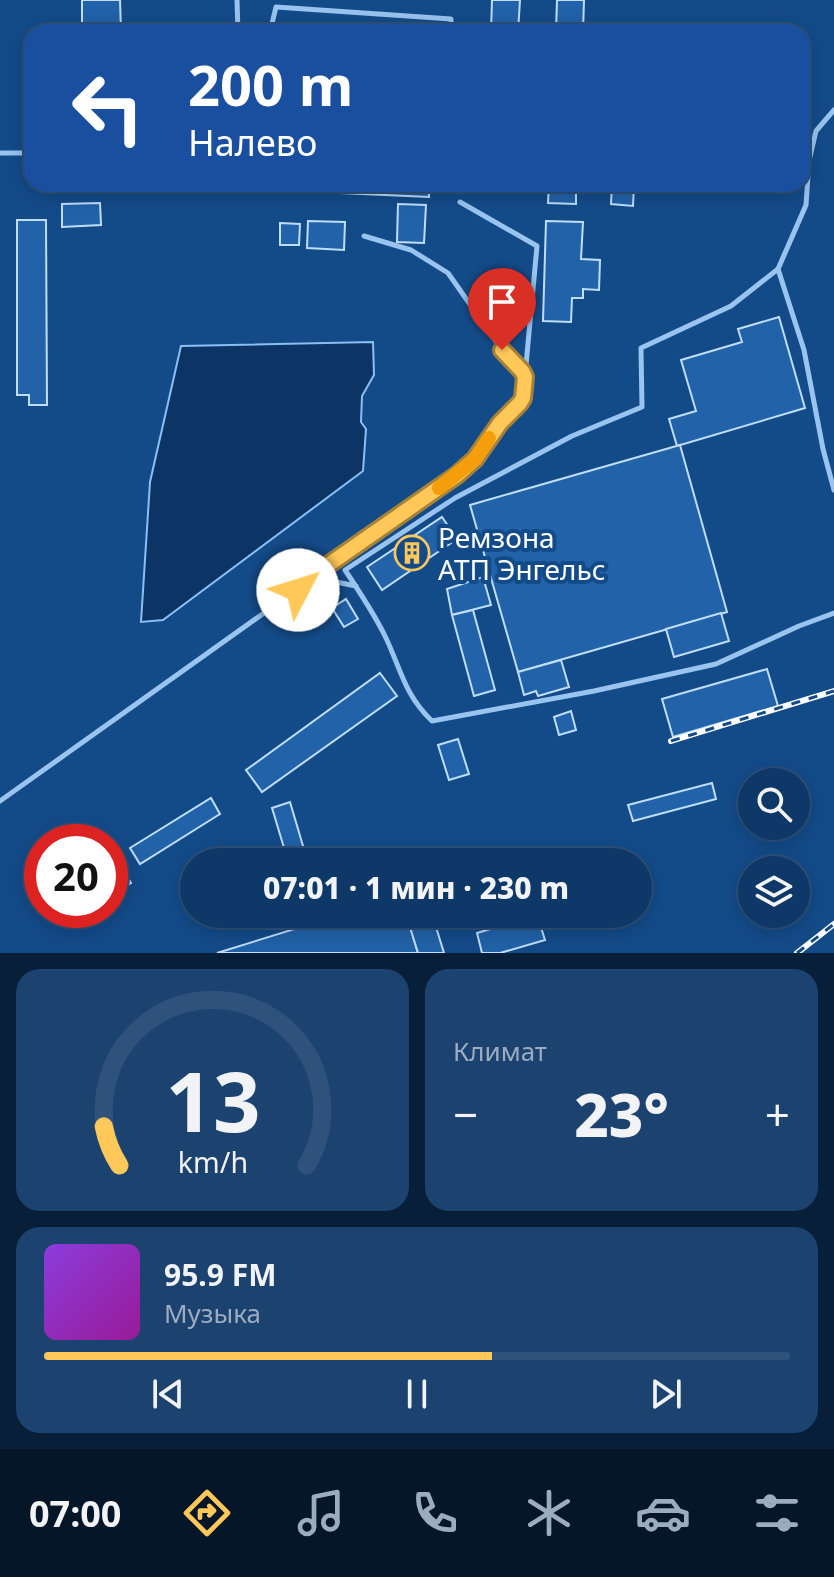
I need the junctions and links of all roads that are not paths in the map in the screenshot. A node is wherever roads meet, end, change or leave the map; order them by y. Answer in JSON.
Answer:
{"nodes":[{"id":1,"x":237,"y":0,"type":"edge"},
{"id":2,"x":238,"y":24,"type":"edge"},
{"id":3,"x":272,"y":24,"type":"edge"},
{"id":4,"x":451,"y":24,"type":"edge"},
{"id":5,"x":834,"y":110,"type":"edge"},
{"id":6,"x":0,"y":153,"type":"edge"},
{"id":7,"x":24,"y":153,"type":"edge"},
{"id":8,"x":810,"y":157,"type":"edge"},
{"id":9,"x":807,"y":192,"type":"edge"},
{"id":10,"x":460,"y":202,"type":"dead end"},
{"id":11,"x":364,"y":236,"type":"dead end"},
{"id":12,"x":778,"y":269,"type":"junction"},
{"id":13,"x":525,"y":377,"type":"junction"},
{"id":14,"x":834,"y":490,"type":"edge"},
{"id":15,"x":311,"y":582,"type":"junction"},
{"id":16,"x":356,"y":586,"type":"junction"},
{"id":17,"x":834,"y":613,"type":"edge"},
{"id":18,"x":0,"y":801,"type":"edge"}],
"edges":[{"from":1,"to":2,"type":"lane"},
{"from":3,"to":4,"type":"lane"},
{"from":5,"to":8,"type":"lane"},
{"from":6,"to":7,"type":"lane"},
{"from":9,"to":12,"type":"lane"},
{"from":10,"to":13,"type":"lane"},
{"from":11,"to":13,"type":"lane"},
{"from":12,"to":14,"type":"lane"},
{"from":12,"to":16,"type":"lane"},
{"from":13,"to":15,"type":"lane"},
{"from":15,"to":16,"type":"lane"},
{"from":15,"to":18,"type":"lane"},
{"from":16,"to":17,"type":"lane"}]}
